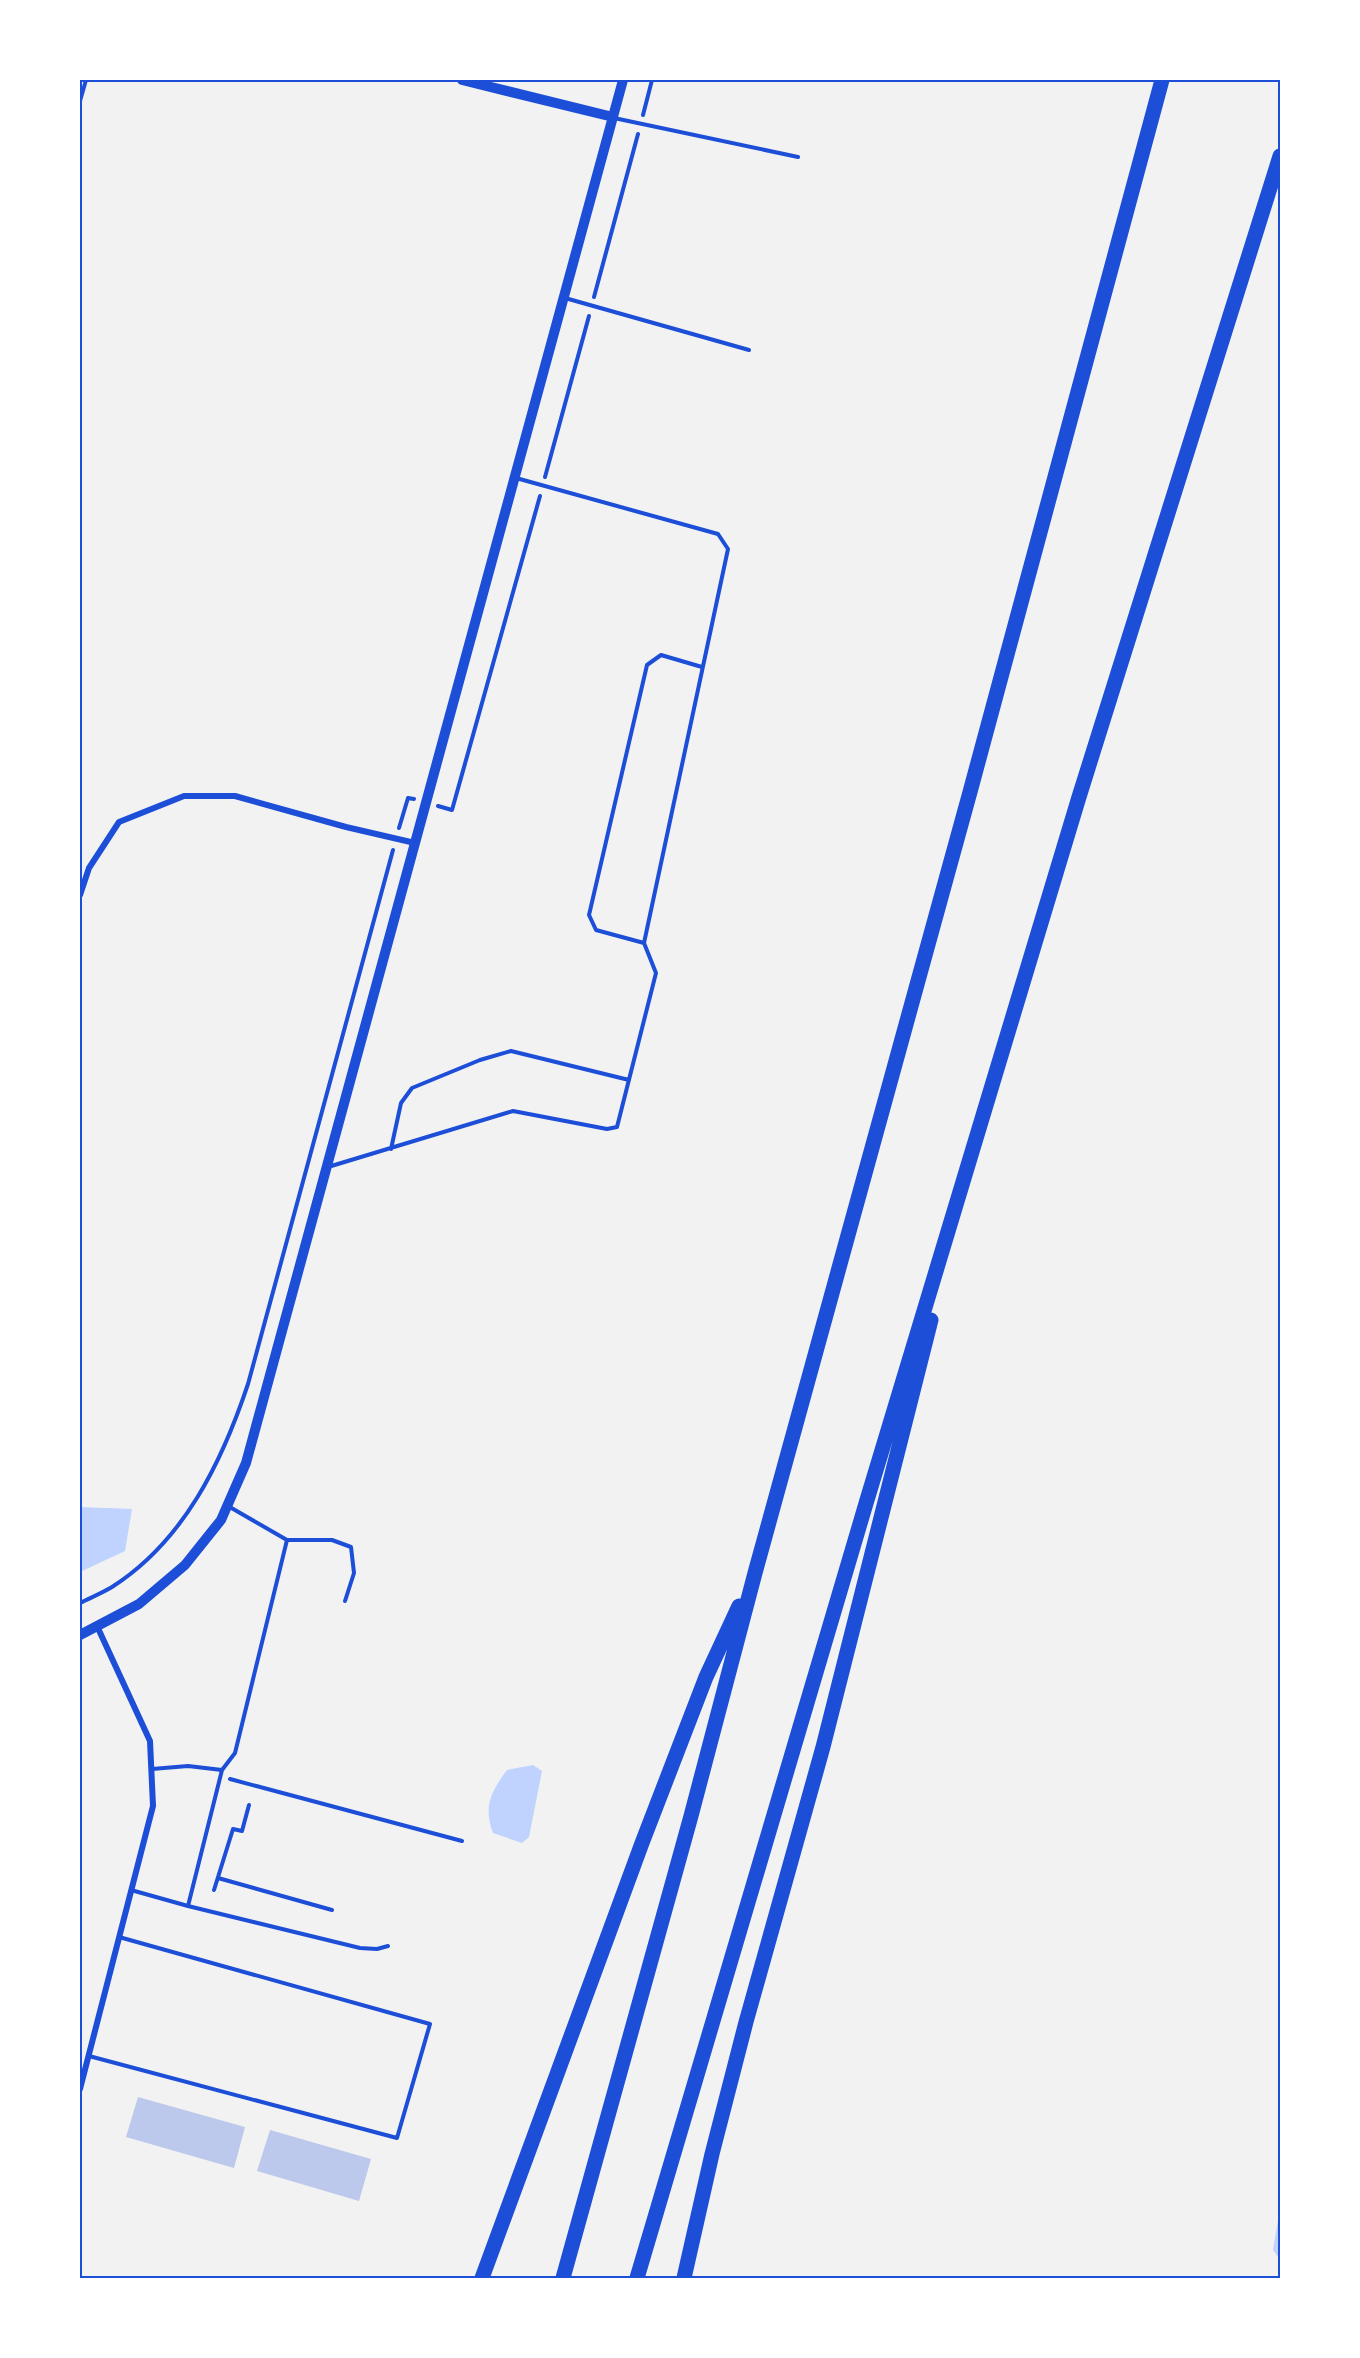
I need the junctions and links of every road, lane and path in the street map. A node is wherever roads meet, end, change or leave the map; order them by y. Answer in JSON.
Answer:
{"nodes":[{"id":1,"x":86,"y":80,"type":"edge"},
{"id":2,"x":462,"y":80,"type":"edge"},
{"id":3,"x":623,"y":80,"type":"edge"},
{"id":4,"x":1162,"y":80,"type":"edge"},
{"id":5,"x":80,"y":101,"type":"edge"},
{"id":6,"x":613,"y":117,"type":"junction"},
{"id":7,"x":1281,"y":156,"type":"edge"},
{"id":8,"x":798,"y":158,"type":"dead end"},
{"id":9,"x":564,"y":297,"type":"junction"},
{"id":10,"x":749,"y":350,"type":"dead end"},
{"id":11,"x":515,"y":478,"type":"junction"},
{"id":12,"x":702,"y":667,"type":"junction"},
{"id":13,"x":416,"y":843,"type":"junction"},
{"id":14,"x":80,"y":895,"type":"edge"},
{"id":15,"x":644,"y":943,"type":"junction"},
{"id":16,"x":629,"y":1080,"type":"junction"},
{"id":17,"x":986,"y":1105,"type":"junction"},
{"id":18,"x":391,"y":1149,"type":"junction"},
{"id":19,"x":327,"y":1168,"type":"junction"},
{"id":20,"x":235,"y":1422,"type":"dead end"},
{"id":21,"x":227,"y":1506,"type":"junction"},
{"id":22,"x":287,"y":1539,"type":"junction"},
{"id":23,"x":754,"y":1573,"type":"junction"},
{"id":24,"x":345,"y":1601,"type":"dead end"},
{"id":25,"x":80,"y":1603,"type":"edge"},
{"id":26,"x":97,"y":1626,"type":"junction"},
{"id":27,"x":80,"y":1635,"type":"edge"},
{"id":28,"x":152,"y":1769,"type":"junction"},
{"id":29,"x":222,"y":1770,"type":"junction"},
{"id":30,"x":221,"y":1776,"type":"junction"},
{"id":31,"x":249,"y":1805,"type":"dead end"},
{"id":32,"x":462,"y":1841,"type":"dead end"},
{"id":33,"x":218,"y":1878,"type":"junction"},
{"id":34,"x":131,"y":1890,"type":"junction"},
{"id":35,"x":214,"y":1890,"type":"dead end"},
{"id":36,"x":188,"y":1906,"type":"junction"},
{"id":37,"x":332,"y":1910,"type":"dead end"},
{"id":38,"x":119,"y":1937,"type":"junction"},
{"id":39,"x":388,"y":1946,"type":"dead end"},
{"id":40,"x":88,"y":2055,"type":"junction"},
{"id":41,"x":80,"y":2089,"type":"edge"},
{"id":42,"x":482,"y":2278,"type":"edge"},
{"id":43,"x":563,"y":2278,"type":"edge"},
{"id":44,"x":637,"y":2278,"type":"edge"},
{"id":45,"x":684,"y":2278,"type":"edge"}],
"edges":[{"from":1,"to":5,"type":"lane"},
{"from":2,"to":6,"type":"street"},
{"from":3,"to":6,"type":"street"},
{"from":4,"to":23,"type":"highway"},
{"from":6,"to":8,"type":"lane"},
{"from":6,"to":9,"type":"street"},
{"from":7,"to":17,"type":"highway"},
{"from":9,"to":10,"type":"lane"},
{"from":9,"to":11,"type":"street"},
{"from":11,"to":12,"type":"lane"},
{"from":11,"to":13,"type":"street"},
{"from":12,"to":15,"type":"lane"},
{"from":12,"to":15,"type":"lane"},
{"from":13,"to":14,"type":"street"},
{"from":13,"to":19,"type":"street"},
{"from":15,"to":16,"type":"lane"},
{"from":16,"to":18,"type":"lane"},
{"from":16,"to":18,"type":"lane"},
{"from":17,"to":44,"type":"highway"},
{"from":17,"to":45,"type":"highway"},
{"from":18,"to":19,"type":"lane"},
{"from":19,"to":21,"type":"street"},
{"from":20,"to":25,"type":"path"},
{"from":21,"to":22,"type":"lane"},
{"from":21,"to":26,"type":"street"},
{"from":22,"to":24,"type":"lane"},
{"from":22,"to":29,"type":"lane"},
{"from":23,"to":42,"type":"highway"},
{"from":23,"to":43,"type":"highway"},
{"from":26,"to":27,"type":"street"},
{"from":26,"to":28,"type":"street"},
{"from":28,"to":29,"type":"lane"},
{"from":28,"to":34,"type":"street"},
{"from":29,"to":30,"type":"lane"},
{"from":30,"to":32,"type":"path"},
{"from":30,"to":36,"type":"lane"},
{"from":31,"to":33,"type":"path"},
{"from":33,"to":35,"type":"path"},
{"from":33,"to":37,"type":"path"},
{"from":34,"to":36,"type":"lane"},
{"from":34,"to":38,"type":"street"},
{"from":36,"to":39,"type":"lane"},
{"from":38,"to":40,"type":"street"},
{"from":38,"to":40,"type":"lane"},
{"from":40,"to":41,"type":"street"}]}
